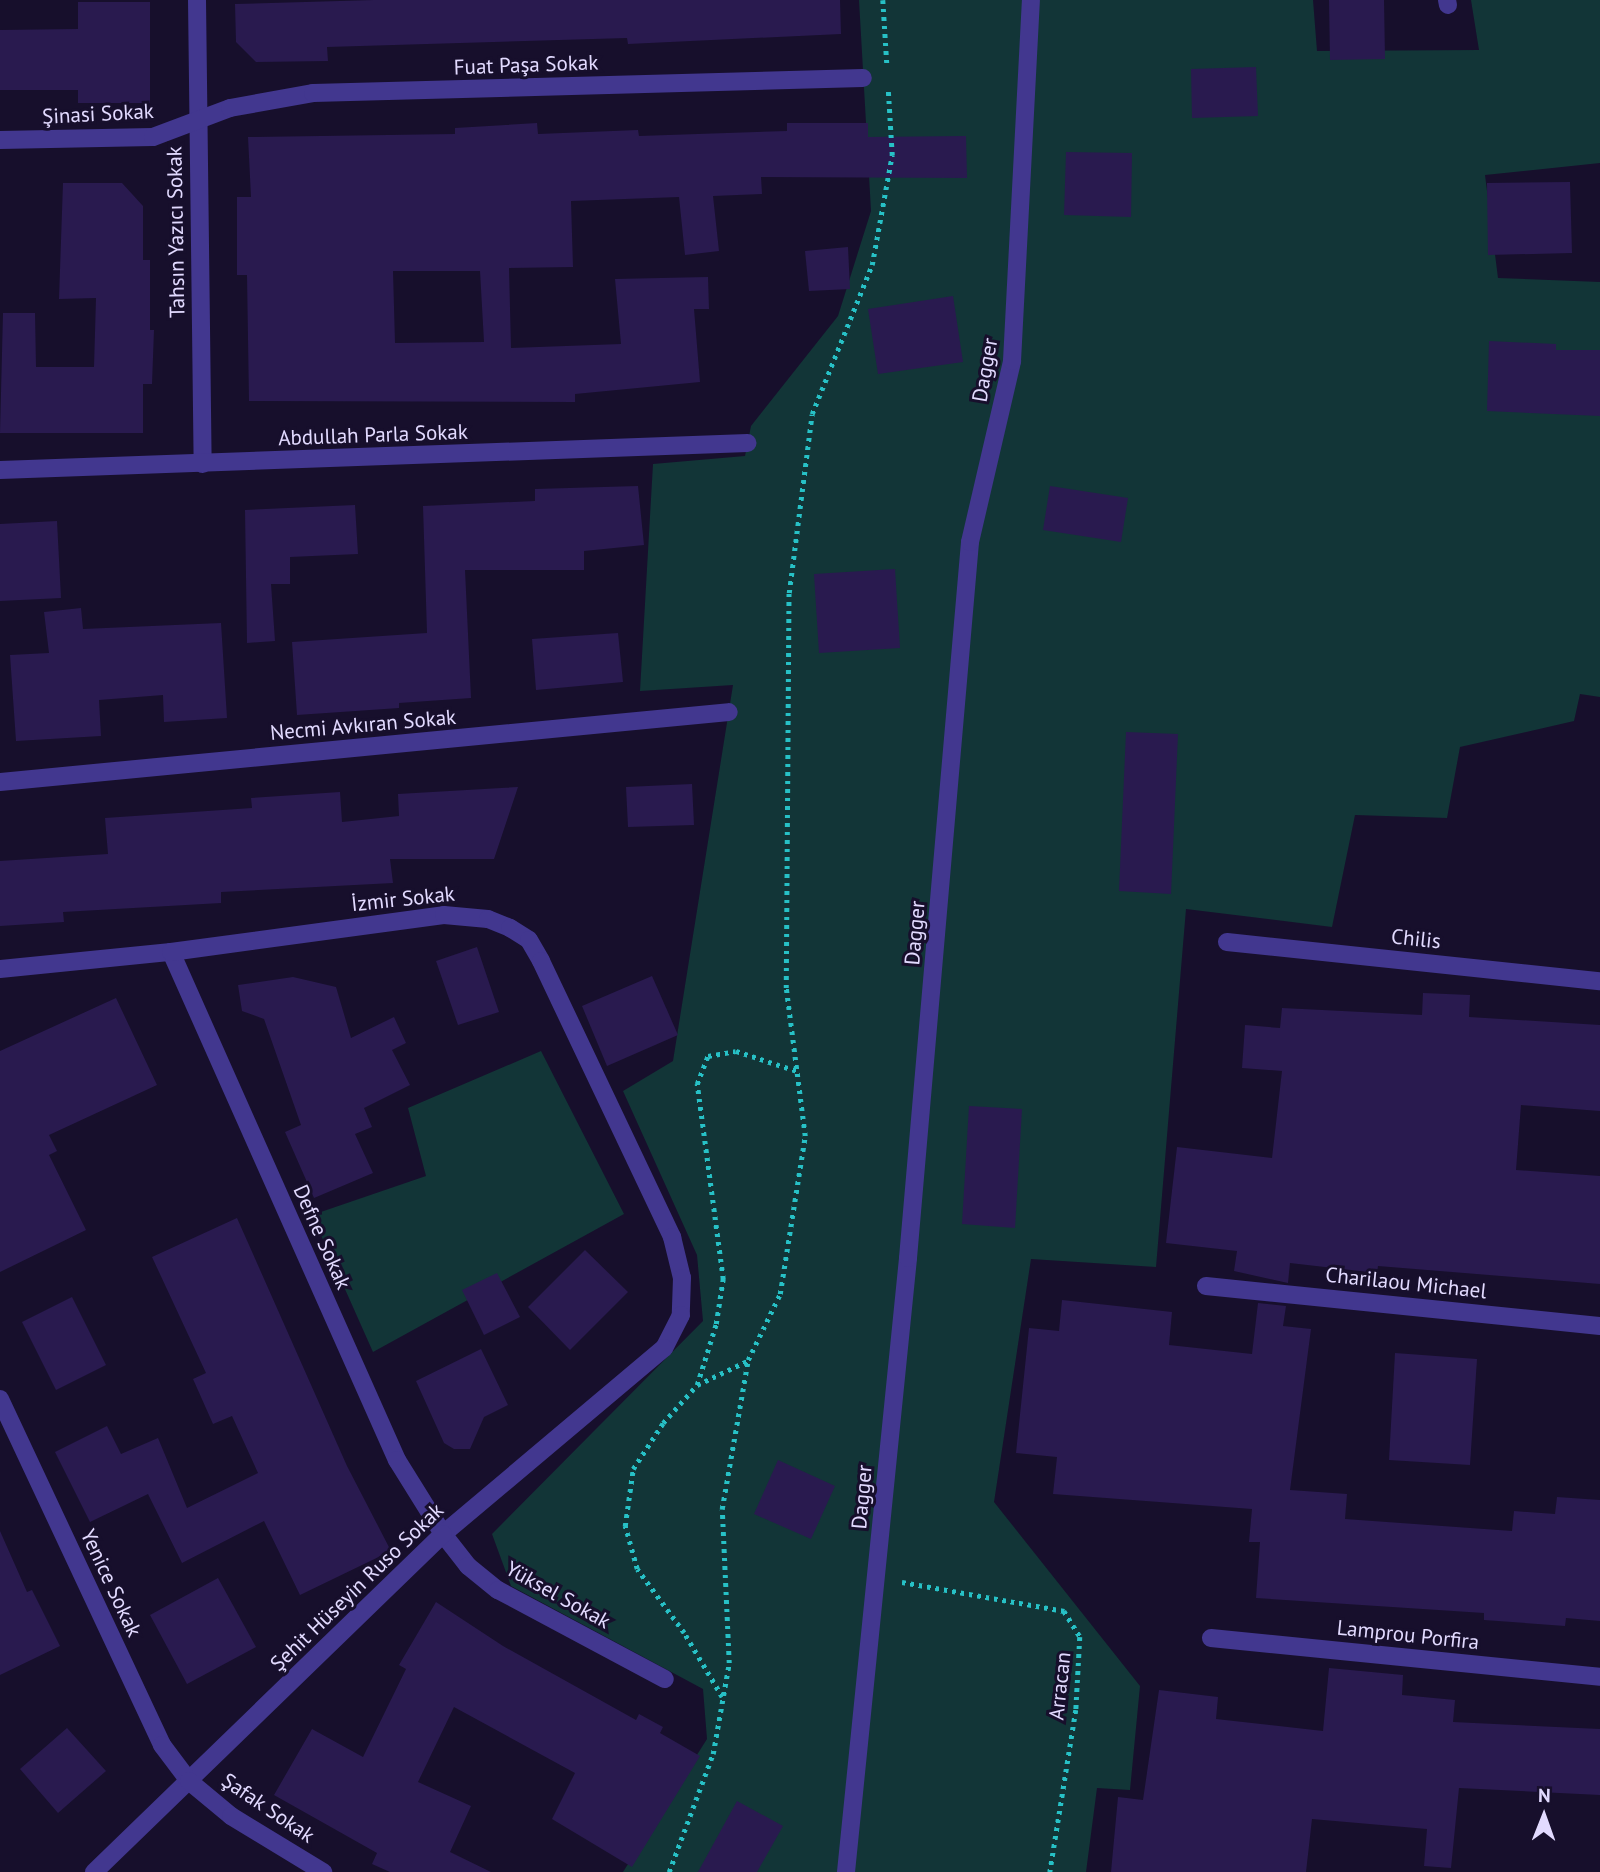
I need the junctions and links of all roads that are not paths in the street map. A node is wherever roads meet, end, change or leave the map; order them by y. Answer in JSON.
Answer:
{"nodes":[{"id":1,"x":197,"y":0,"type":"edge"},
{"id":2,"x":1031,"y":0,"type":"edge"},
{"id":3,"x":863,"y":78,"type":"dead end"},
{"id":4,"x":196,"y":124,"type":"junction"},
{"id":5,"x":0,"y":140,"type":"edge"},
{"id":6,"x":748,"y":443,"type":"dead end"},
{"id":7,"x":203,"y":464,"type":"junction"},
{"id":8,"x":0,"y":470,"type":"edge"},
{"id":9,"x":729,"y":712,"type":"dead end"},
{"id":10,"x":0,"y":782,"type":"edge"},
{"id":11,"x":1227,"y":942,"type":"dead end"},
{"id":12,"x":171,"y":953,"type":"junction"},
{"id":13,"x":0,"y":970,"type":"edge"},
{"id":14,"x":1600,"y":981,"type":"edge"},
{"id":15,"x":1206,"y":1286,"type":"dead end"},
{"id":16,"x":1600,"y":1326,"type":"edge"},
{"id":17,"x":664,"y":1348,"type":"joint"},
{"id":18,"x":0,"y":1399,"type":"edge"},
{"id":19,"x":443,"y":1534,"type":"junction"},
{"id":20,"x":1211,"y":1638,"type":"dead end"},
{"id":21,"x":1600,"y":1677,"type":"edge"},
{"id":22,"x":665,"y":1679,"type":"dead end"},
{"id":23,"x":189,"y":1781,"type":"junction"},
{"id":24,"x":94,"y":1872,"type":"edge"},
{"id":25,"x":323,"y":1872,"type":"edge"},
{"id":26,"x":846,"y":1872,"type":"edge"}],
"edges":[{"from":1,"to":4,"type":"street","name":"Tahsın Yazıcı Sokak"},
{"from":2,"to":26,"type":"street","name":"Dagger"},
{"from":3,"to":4,"type":"street","name":"Fuat Paşa Sokak"},
{"from":4,"to":5,"type":"street","name":"Şinasi Sokak"},
{"from":4,"to":7,"type":"street","name":"Tahsın Yazıcı Sokak"},
{"from":6,"to":7,"type":"street","name":"Abdullah Parla Sokak"},
{"from":7,"to":8,"type":"street","name":"Abdullah Parla Sokak"},
{"from":9,"to":10,"type":"street","name":"Necmi Avkıran Sokak"},
{"from":11,"to":14,"type":"street","name":"Chilis"},
{"from":12,"to":13,"type":"street","name":"İzmir Sokak"},
{"from":12,"to":17,"type":"street","name":"İzmir Sokak"},
{"from":12,"to":19,"type":"street","name":"Defne Sokak"},
{"from":15,"to":16,"type":"street","name":"Charilaou Michael"},
{"from":17,"to":19,"type":"street","name":"Şehit Hüseyin Ruso Sokak"},
{"from":18,"to":23,"type":"street","name":"Yenice Sokak"},
{"from":19,"to":22,"type":"street","name":"Yüksel Sokak"},
{"from":19,"to":23,"type":"street","name":"Şehit Hüseyin Ruso Sokak"},
{"from":20,"to":21,"type":"street","name":"Lamprou Porfira"},
{"from":23,"to":24,"type":"street","name":"Şehit Hüseyin Ruso Sokak"},
{"from":23,"to":25,"type":"street","name":"Şafak Sokak"}]}
